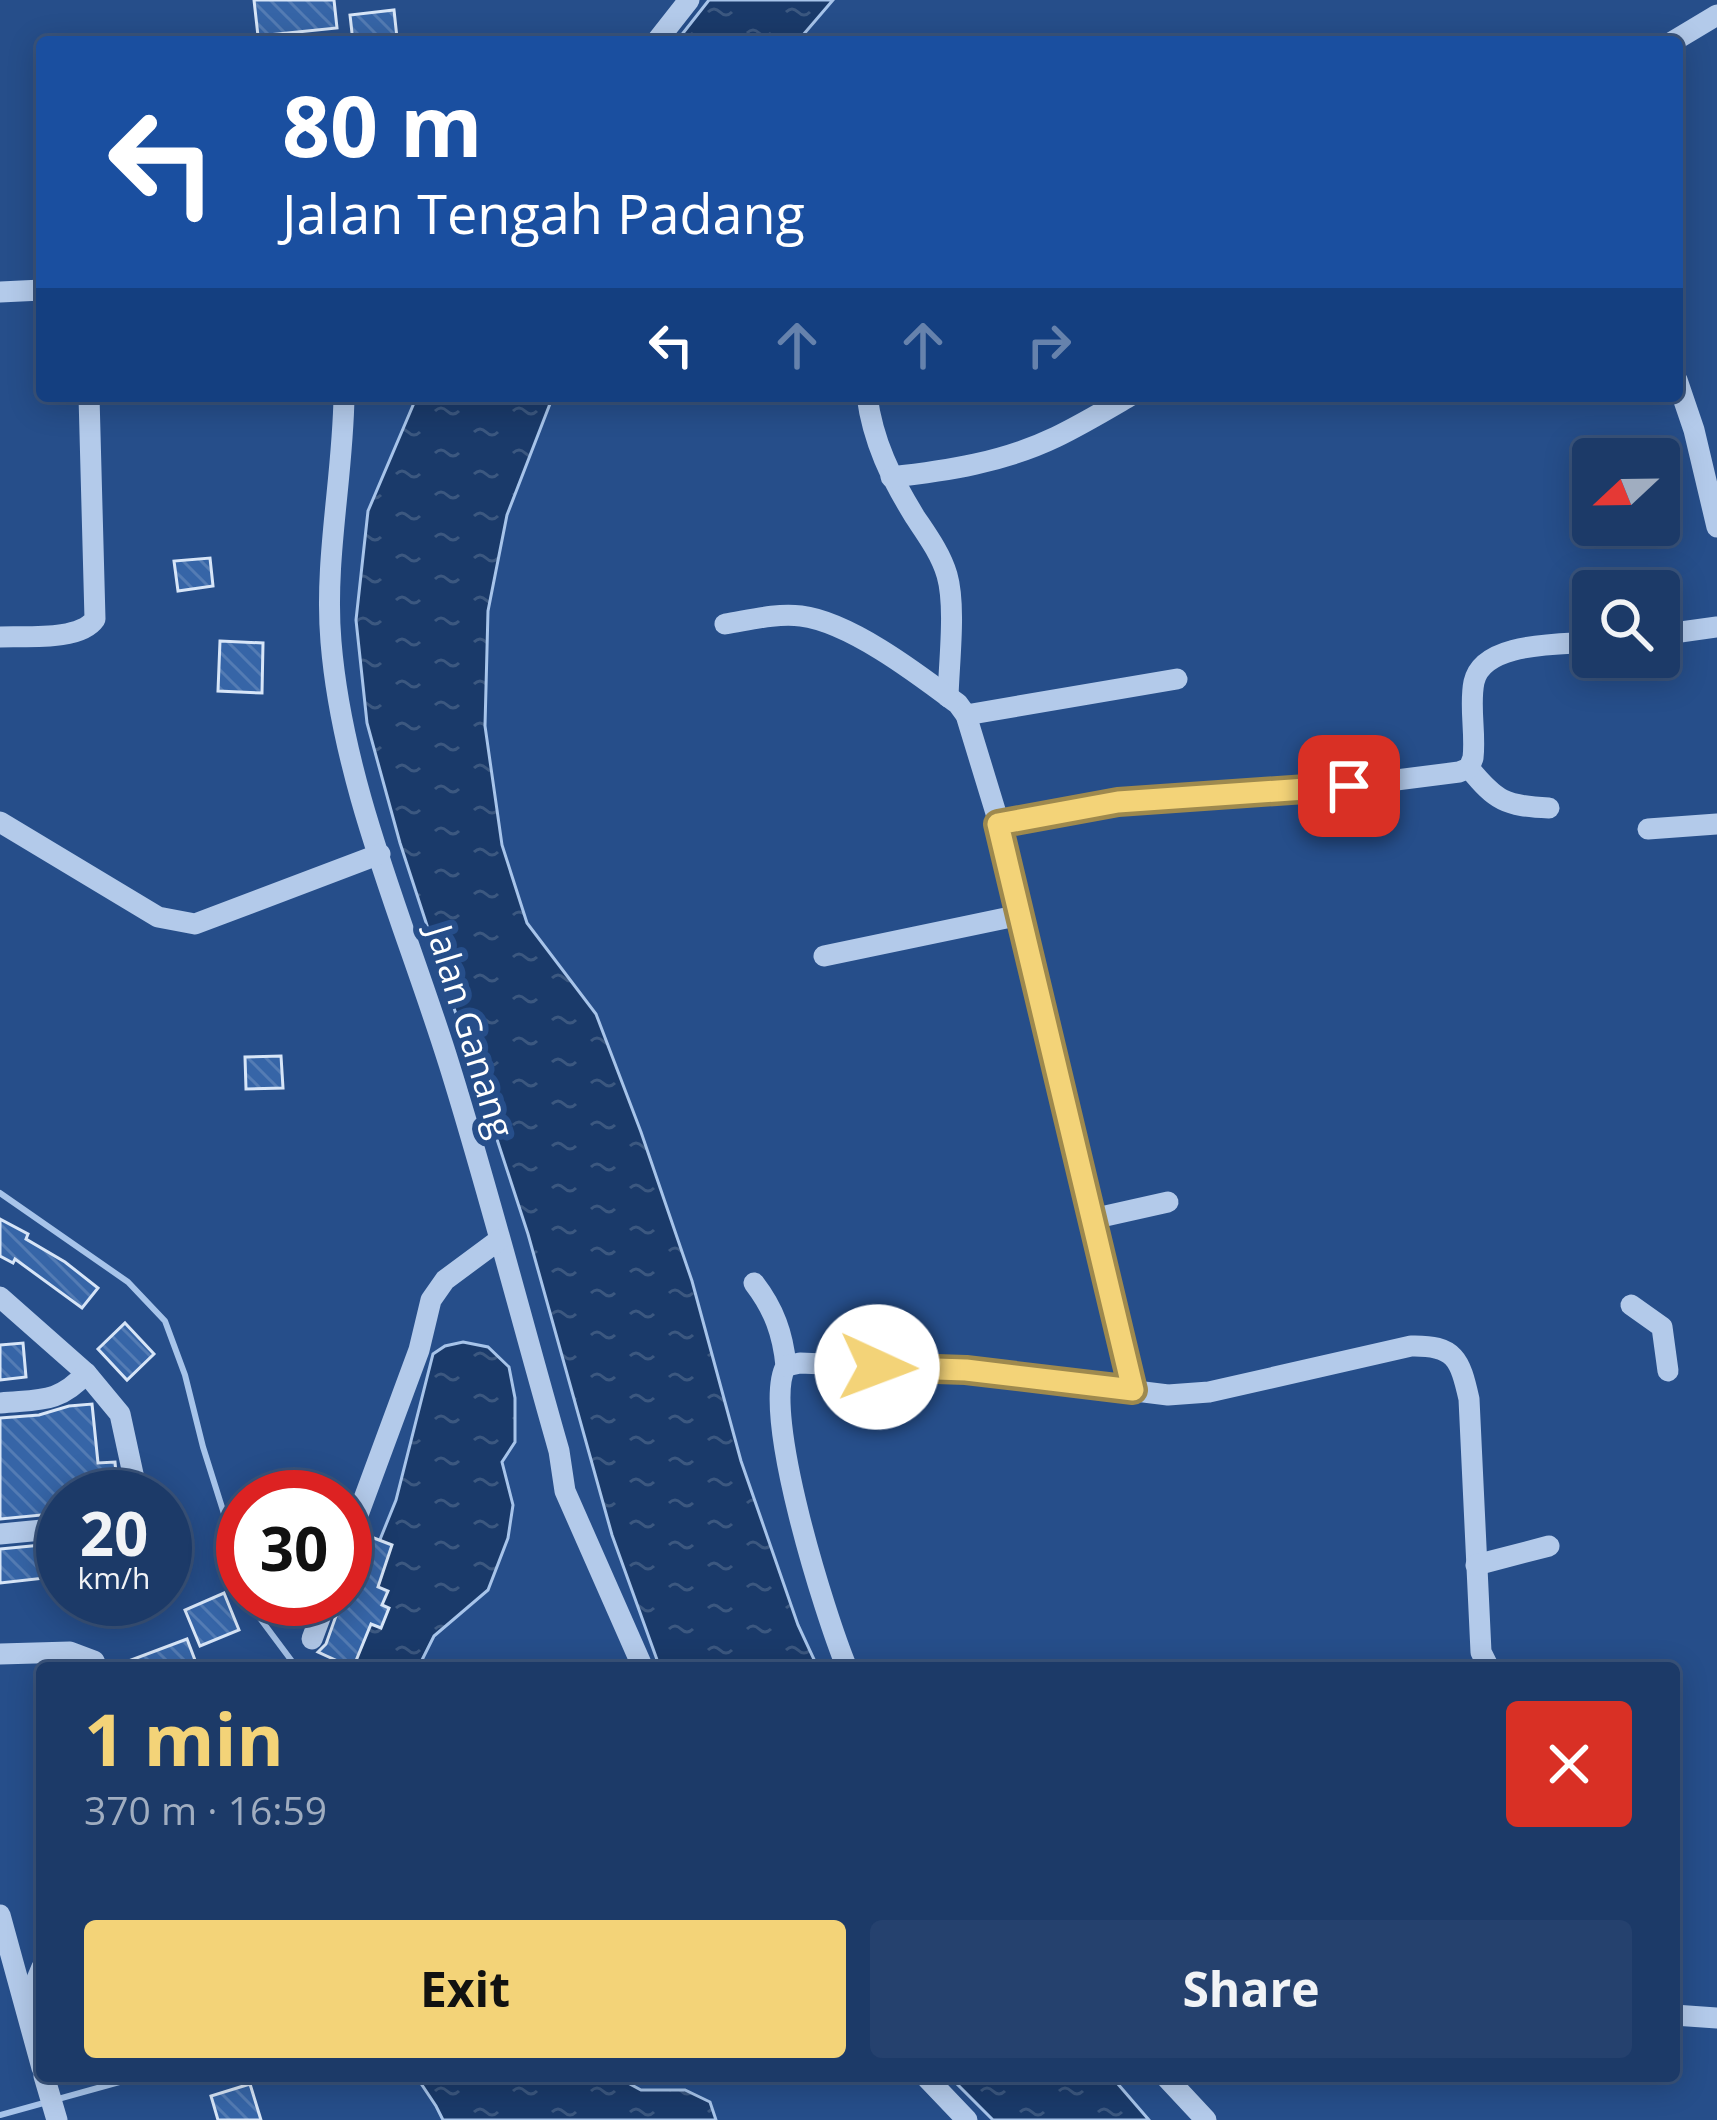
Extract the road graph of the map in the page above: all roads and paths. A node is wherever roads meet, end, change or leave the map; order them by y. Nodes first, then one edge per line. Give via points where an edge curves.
1 (689, 0) edge
2 (1717, 16) edge
3 (661, 36) edge
4 (1682, 36) edge
5 (36, 290) edge
6 (0, 292) edge
7 (1683, 390) edge
8 (89, 402) edge
9 (344, 402) edge
10 (868, 402) edge
11 (1119, 402) edge
12 (1706, 428) edge
13 (891, 477) junction
14 (1717, 527) edge
15 (725, 624) dead end
16 (1717, 627) edge
17 (1680, 632) edge
18 (0, 637) edge
19 (1572, 644) edge
20 (1177, 679) dead end
21 (948, 697) junction
22 (966, 715) junction
23 (1468, 768) junction
24 (1549, 808) dead end
25 (0, 822) edge
26 (998, 824) junction
27 (1717, 824) edge
28 (1648, 830) dead end
29 (380, 854) junction
30 (1020, 915) junction
31 (824, 956) dead end
32 (1168, 1202) dead end
33 (1092, 1219) junction
34 (499, 1240) junction
35 (754, 1283) dead end
36 (0, 1297) edge
37 (1631, 1305) dead end
38 (786, 1366) junction
39 (1668, 1371) dead end
40 (86, 1373) junction
41 (1133, 1390) junction
42 (0, 1403) edge
43 (132, 1470) edge
44 (372, 1477) edge
45 (36, 1531) edge
46 (0, 1534) edge
47 (1549, 1546) dead end
48 (1476, 1565) junction
49 (317, 1626) edge
50 (312, 1639) dead end
51 (0, 1654) edge
52 (94, 1662) edge
53 (640, 1662) edge
54 (845, 1662) edge
55 (1486, 1662) edge
56 (0, 1915) edge
57 (36, 1981) edge
58 (1680, 2015) edge
59 (28, 2016) junction
60 (1717, 2018) edge
61 (36, 2046) edge
62 (46, 2082) edge
63 (931, 2082) edge
64 (1171, 2082) edge
65 (57, 2119) edge
66 (968, 2120) edge
67 (1206, 2120) edge

1 - 3 street
2 - 4 street
5 - 6 street
7 - 12 street
8 - 18 street via 95,619 76,633
9 - 29 street, Jalan Ganang via 331,644
10 - 13 street
11 - 13 street via 1020,452
12 - 14 street
13 - 21 street via 947,576
15 - 21 street via 776,616 824,621
16 - 17 street
19 - 23 street via 1512,651 1483,664 1474,677
20 - 22 street
21 - 22 street
22 - 26 street
23 - 24 street via 1491,795
23 - 26 street via 1349,786 1118,802
25 - 29 street via 158,917 195,924
26 - 30 street
27 - 28 street
29 - 34 street, Jalan Ganang
30 - 31 street
30 - 33 street
32 - 33 street
33 - 41 street
34 - 44 street via 431,1300
34 - 53 street, Jalan Ganang via 565,1491
35 - 38 street via 777,1320
36 - 40 street
37 - 39 street via 1662,1327
38 - 41 street via 966,1370
38 - 54 street via 781,1398 794,1493
40 - 42 street via 65,1394
40 - 43 street via 120,1414
41 - 48 street via 1209,1392 1411,1346 1443,1349 1463,1371 1469,1399
45 - 46 street
47 - 48 street
48 - 55 street
49 - 50 street
51 - 52 street via 70,1652
56 - 59 street
57 - 59 street
58 - 60 street
59 - 61 street
62 - 65 street
63 - 66 street
64 - 67 street

